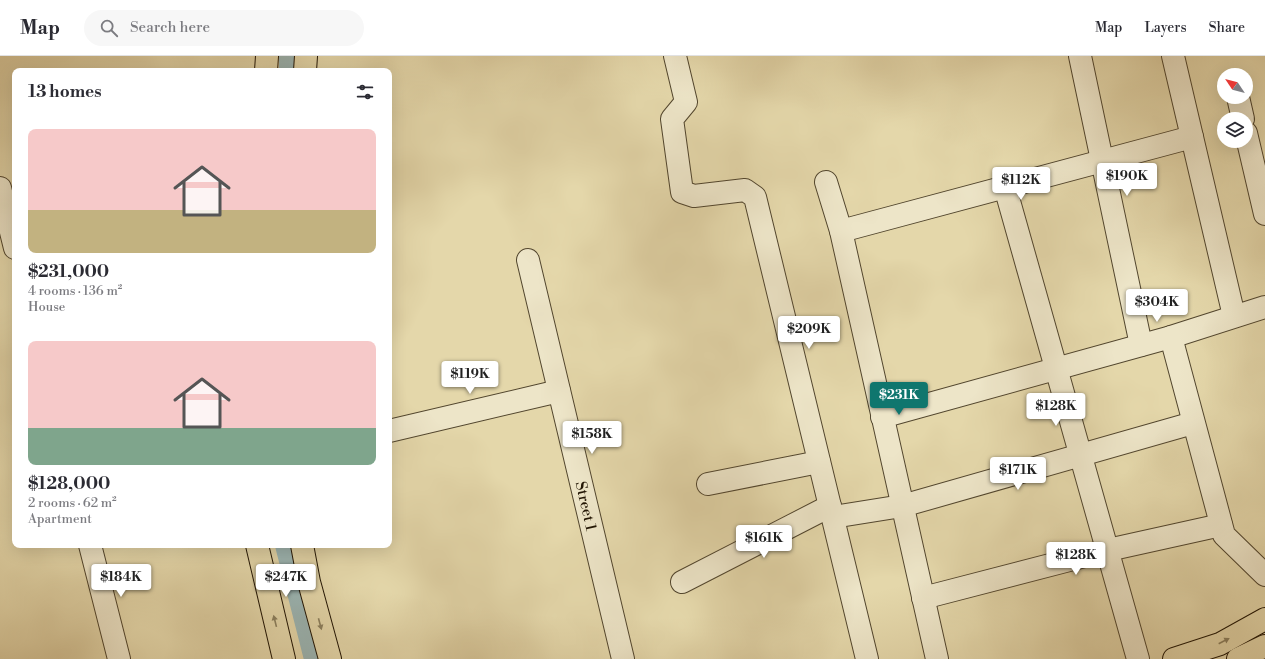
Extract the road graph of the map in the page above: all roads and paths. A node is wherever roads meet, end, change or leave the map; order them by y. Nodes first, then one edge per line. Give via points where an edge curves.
1 (267, 56) edge
2 (306, 56) edge
3 (675, 56) edge
4 (1080, 56) edge
5 (1173, 56) edge
6 (266, 68) edge
7 (305, 68) edge
8 (1192, 137) junction
9 (1250, 148) edge
10 (1102, 161) junction
11 (826, 182) dead end
12 (1005, 187) junction
13 (0, 188) edge
14 (1265, 214) edge
15 (841, 231) junction
16 (12, 236) edge
17 (528, 260) dead end
18 (1265, 307) edge
19 (1234, 316) junction
20 (1171, 337) junction
21 (1141, 345) junction
22 (1057, 369) junction
23 (559, 391) junction
24 (882, 418) junction
25 (1193, 423) junction
26 (392, 430) edge
27 (1082, 456) junction
28 (819, 462) junction
29 (708, 484) dead end
30 (902, 506) junction
31 (831, 511) junction
32 (1221, 524) junction
33 (91, 548) edge
34 (258, 548) edge
35 (303, 548) edge
36 (1108, 550) junction
37 (1265, 575) edge
38 (682, 582) dead end
39 (923, 598) junction
40 (1265, 619) edge
41 (1265, 646) edge
42 (119, 659) edge
43 (284, 659) edge
44 (330, 659) edge
45 (622, 659) edge
46 (867, 659) edge
47 (937, 659) edge
48 (1138, 659) edge
49 (1174, 659) edge
50 (1238, 659) edge

1 - 6 main road
2 - 7 main road
3 - 28 street via 686,102 672,119 682,192 694,196 745,190 755,197
4 - 10 street
5 - 8 street
8 - 10 street
8 - 19 street
9 - 14 street
10 - 12 street
10 - 21 street
11 - 15 street
12 - 15 street
12 - 22 street
13 - 16 street
15 - 24 street
17 - 23 street, Street 1
18 - 19 street
19 - 20 street
20 - 21 street
20 - 25 street
21 - 22 street
22 - 24 street
22 - 27 street
23 - 26 street
23 - 45 street, Street 1
24 - 30 street
25 - 27 street
25 - 32 street
27 - 30 street
27 - 36 street
28 - 29 street
28 - 31 street
30 - 31 street
30 - 39 street
31 - 38 street
31 - 46 street
32 - 36 street
32 - 37 street via 1224,535
33 - 42 street
43 -> 34 main road
35 -> 44 main road
36 - 39 street
36 - 48 street
39 - 47 street
49 -> 40 main road via 1220,644
41 - 50 main road

